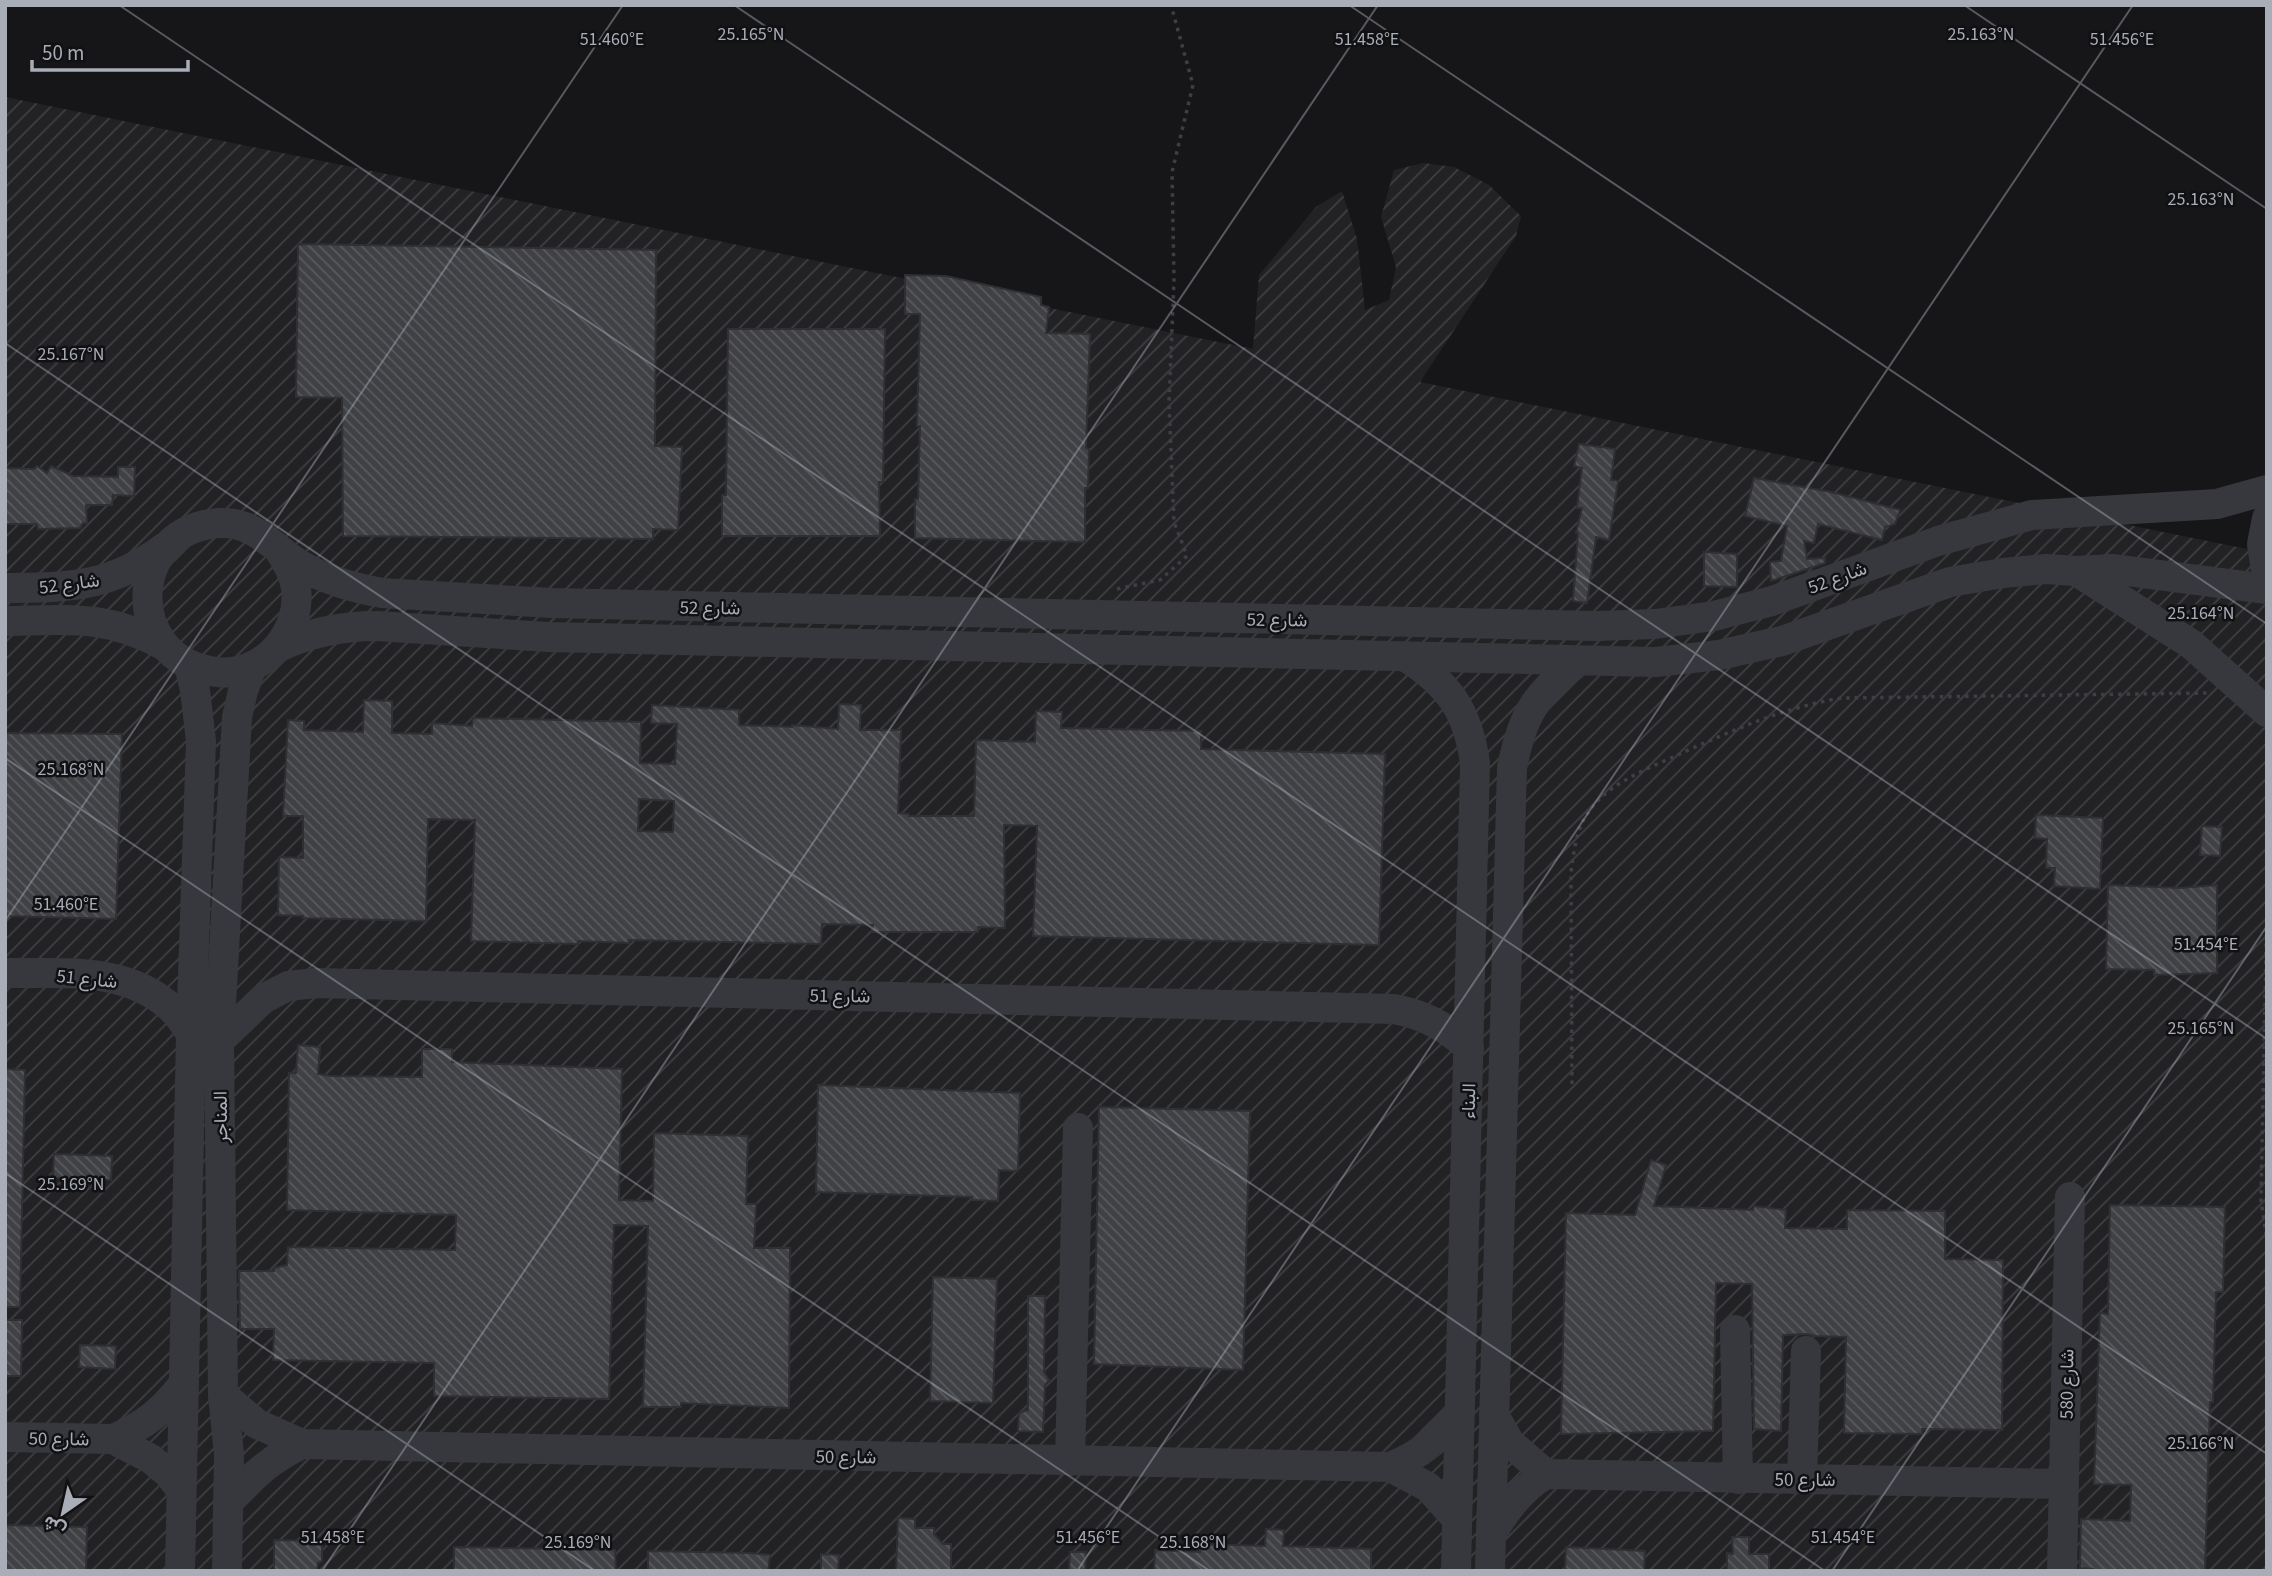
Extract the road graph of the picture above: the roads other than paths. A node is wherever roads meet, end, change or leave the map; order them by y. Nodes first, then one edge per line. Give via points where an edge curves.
1 (2267, 490) edge
2 (2267, 518) edge
3 (166, 547) junction
4 (279, 550) junction
5 (2076, 571) junction
6 (2267, 575) edge
7 (5, 588) edge
8 (2267, 589) edge
9 (5, 621) edge
10 (163, 645) junction
11 (277, 648) junction
12 (1406, 657) junction
13 (1579, 661) junction
14 (189, 665) junction
15 (252, 666) junction
16 (2267, 712) edge
17 (5, 973) edge
18 (205, 1037) junction
19 (1469, 1048) junction
20 (1078, 1128) dead end
21 (2070, 1197) dead end
22 (1735, 1330) dead end
23 (1807, 1351) dead end
24 (184, 1383) junction
25 (223, 1395) junction
26 (1460, 1411) junction
27 (1494, 1415) junction
28 (5, 1437) edge
29 (113, 1439) junction
30 (302, 1444) junction
31 (1070, 1461) junction
32 (1390, 1467) junction
33 (1546, 1474) junction
34 (1802, 1478) junction
35 (1738, 1479) junction
36 (2063, 1484) junction
37 (181, 1490) junction
38 (228, 1503) junction
39 (1457, 1519) junction
40 (1491, 1534) junction
41 (180, 1571) edge
42 (227, 1571) edge
43 (1456, 1571) edge
44 (1490, 1571) edge
45 (2062, 1571) edge

1 - 4 street, شارع 52 via 2217,504 2032,515 1938,541 1772,601 1656,624 552,603 354,588 302,566
2 - 6 street via 2262,544
3 - 4 street via 182,533 223,523 264,535
3 - 7 street, شارع 52 via 143,563 91,584
3 - 10 street via 147,585 152,627
4 - 11 street via 296,589 289,630
5 - 8 street, شارع 52 via 2112,569
5 - 13 street, شارع 52 via 2035,570 1950,582 1782,641 1719,655 1656,662
5 - 16 street via 2191,644
9 - 10 street, شارع 52 via 113,624
10 - 14 street
11 - 12 street, شارع 52 via 325,629 377,625 548,637
11 - 15 street
12 - 13 street, شارع 52
12 - 19 street, البناء via 1448,690 1462,712 1474,750
13 - 27 street, البناء via 1553,680 1532,706 1518,736 1512,768
14 - 15 street via 220,673
14 - 18 street, المناجر via 201,741
15 - 18 street, المناجر via 237,717
17 - 18 street, شارع 51 via 118,978 147,990
18 - 19 street, شارع 51 via 288,986 316,983 1394,1009 1435,1022
18 - 24 street, المناجر
18 - 25 street, المناجر
19 - 26 street, البناء
20 - 31 street
21 - 36 street, شارع 580
22 - 35 street
23 - 34 street
24 - 29 street, شارع 50 via 153,1418
24 - 37 street, المناجر
25 - 30 street, شارع 50 via 257,1424
25 - 38 street, المناجر
26 - 32 street, شارع 50 via 1430,1446
26 - 39 street, البناء
27 - 33 street via 1510,1443
27 - 40 street, البناء
28 - 29 street, شارع 50
29 - 37 street, شارع 50 via 152,1459
30 - 31 street, شارع 50
30 - 38 street, شارع 50 via 267,1463
31 - 32 street, شارع 50
32 - 39 street, شارع 50 via 1428,1488
33 - 35 street, شارع 50
33 - 40 street via 1515,1500
34 - 35 street, شارع 50
34 - 36 street, شارع 50
36 - 45 street, شارع 580
37 - 41 street, المناجر
38 - 42 street, المناجر
39 - 43 street, البناء
40 - 44 street, البناء

